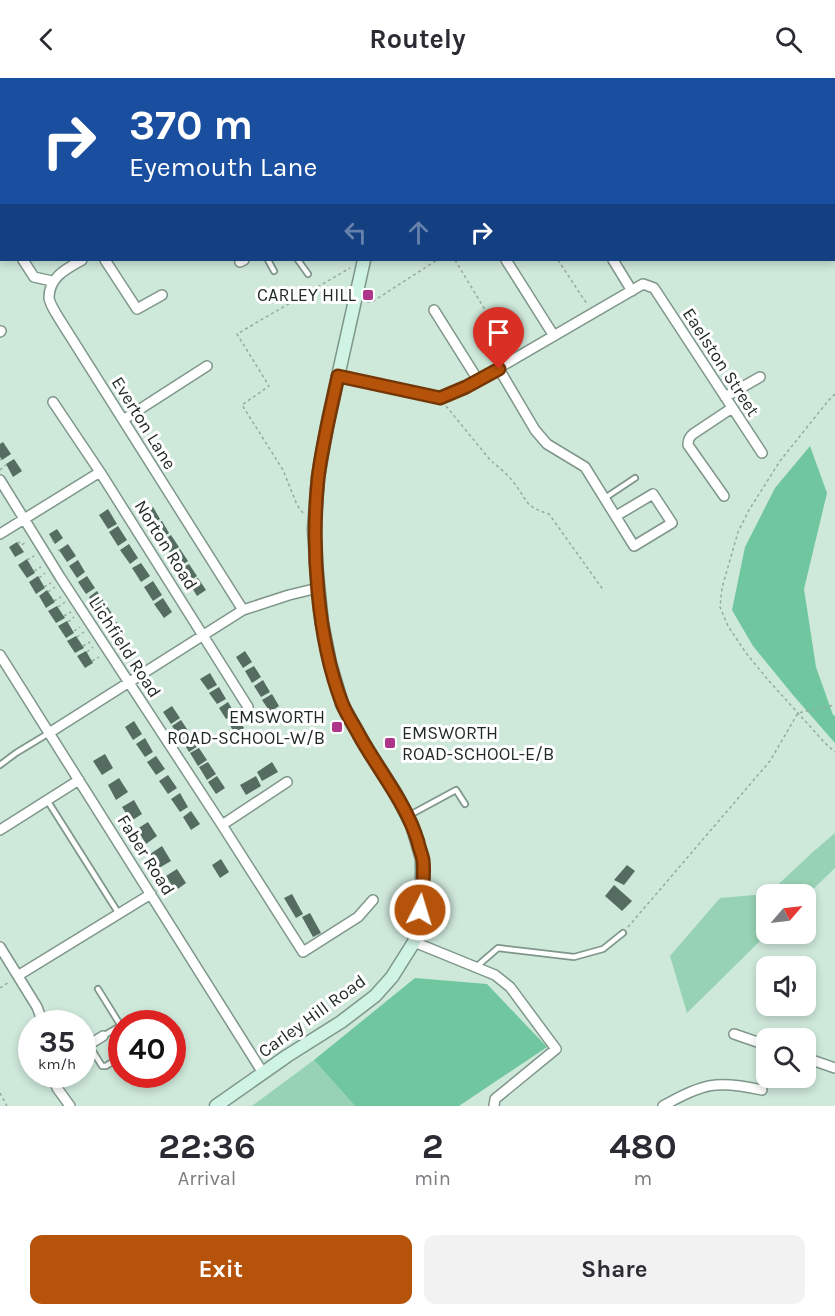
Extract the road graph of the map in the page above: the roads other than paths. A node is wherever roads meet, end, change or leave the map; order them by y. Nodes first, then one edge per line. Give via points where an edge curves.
1 (23, 261) edge
2 (80, 261) edge
3 (106, 261) edge
4 (269, 261) edge
5 (299, 261) edge
6 (507, 261) edge
7 (614, 261) edge
8 (359, 262) edge
9 (274, 271) dead end
10 (308, 274) dead end
11 (52, 282) junction
12 (632, 291) junction
13 (162, 296) dead end
14 (434, 310) dead end
15 (554, 336) junction
16 (207, 366) dead end
17 (499, 369) junction
18 (338, 376) junction
19 (760, 377) dead end
20 (478, 380) junction
21 (725, 397) junction
22 (54, 402) dead end
23 (732, 408) junction
24 (123, 420) junction
25 (762, 453) dead end
26 (100, 472) junction
27 (635, 478) dead end
28 (0, 480) edge
29 (724, 496) dead end
30 (605, 498) junction
31 (616, 516) junction
32 (23, 519) junction
33 (0, 534) edge
34 (318, 588) junction
35 (243, 610) junction
36 (203, 635) junction
37 (1, 659) edge
38 (128, 682) junction
39 (248, 707) dead end
40 (49, 733) junction
41 (0, 765) edge
42 (79, 780) junction
43 (287, 782) dead end
44 (47, 800) junction
45 (465, 804) dead end
46 (408, 816) junction
47 (222, 825) junction
48 (0, 830) edge
49 (151, 894) junction
50 (373, 900) dead end
51 (119, 915) junction
52 (623, 933) road end
53 (414, 942) junction
54 (0, 947) edge
55 (476, 967) junction
56 (19, 975) junction
57 (98, 989) dead end
58 (38, 1010) edge
59 (112, 1010) edge
60 (108, 1033) edge
61 (734, 1034) dead end
62 (103, 1036) joint
63 (96, 1041) edge
64 (756, 1042) edge
65 (96, 1059) edge
66 (816, 1061) edge
67 (108, 1065) edge
68 (835, 1068) edge
69 (263, 1073) junction
70 (57, 1088) edge
71 (762, 1090) dead end
72 (70, 1106) edge
73 (216, 1106) edge
74 (494, 1106) edge
75 (663, 1106) edge

1 - 11 street via 34,276
2 - 11 street
3 - 13 street via 137,309
4 - 9 lane
5 - 10 lane
6 - 15 street
7 - 12 street
8 - 18 street via 355,301
11 - 24 street, Everton Lane via 49,300
12 - 15 street
12 - 21 street, Eaelston Street via 643,284 654,288
14 - 20 street
15 - 17 street
16 - 24 street
17 - 20 street
17 - 30 street via 535,430 547,444 585,466
18 - 20 street via 440,398
18 - 34 street via 318,477 314,529
19 - 21 street
21 - 23 street, Eaelston Street
22 - 26 street, Norton Road
23 - 25 street, Eaelston Street
23 - 29 street via 693,434 688,442
24 - 35 street, Everton Lane
26 - 32 street
26 - 36 street, Norton Road
27 - 30 lane
28 - 32 street, Lichfield Road
30 - 31 street
31 - 31 street via 634,546 672,524 653,494
32 - 33 street
32 - 38 street, Lichfield Road
34 - 35 street
34 - 46 street via 330,663 342,704
35 - 36 street
36 - 38 street
36 - 39 street, Norton Road
37 - 40 street, Faber Road
38 - 40 street
38 - 47 street, Lichfield Road
40 - 41 lane
40 - 42 street, Faber Road
42 - 44 street
42 - 49 street, Faber Road
43 - 47 street
44 - 48 street
44 - 51 lane
45 - 46 lane via 456,790
46 - 53 street via 423,859
47 - 50 street, Lichfield Road via 303,952 358,917
49 - 51 street
49 - 69 street, Faber Road
51 - 56 street
52 - 55 lane via 603,949 574,957 498,948
53 - 55 street
53 - 69 street, Carley Hill Road via 375,996
54 - 56 street
55 - 74 street via 510,987 556,1049 495,1099
56 - 58 street
57 - 59 lane
60 - 62 lane
61 - 64 street
62 - 63 street
65 - 67 lane via 102,1066
66 - 68 street
69 - 73 street, Carley Hill Road
70 - 72 street
71 - 75 street via 715,1084 699,1087

